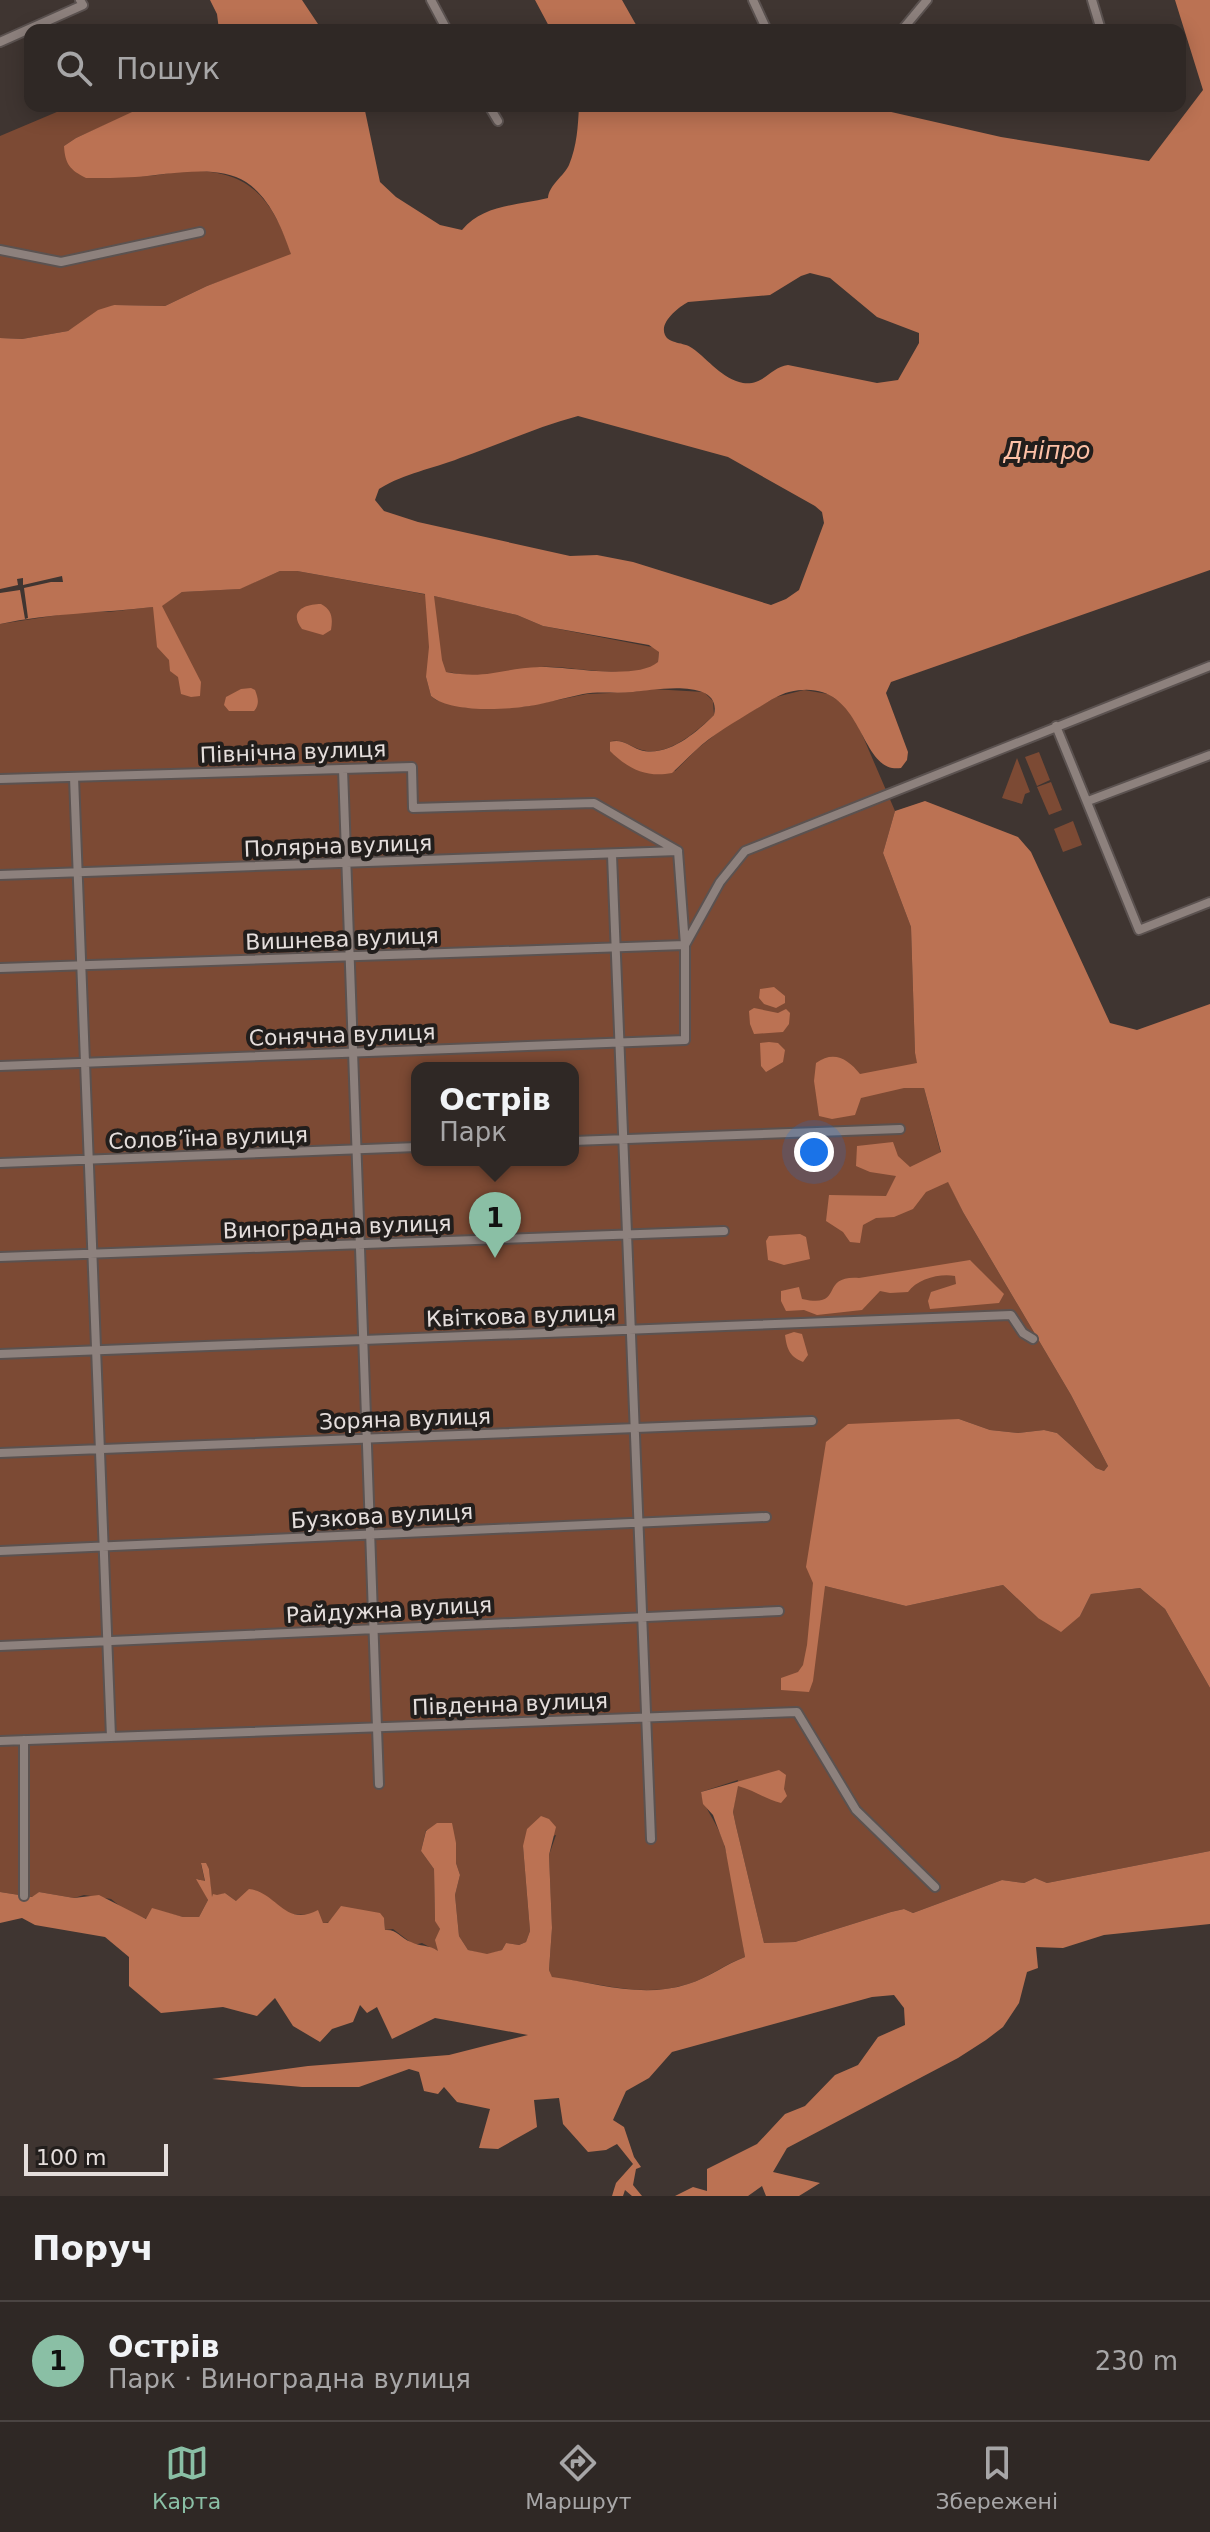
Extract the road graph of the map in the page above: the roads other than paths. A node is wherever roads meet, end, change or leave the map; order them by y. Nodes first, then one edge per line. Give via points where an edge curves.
1 (80, 0) edge
2 (431, 0) edge
3 (753, 0) edge
4 (927, 0) edge
5 (1092, 0) edge
6 (40, 24) edge
7 (444, 24) edge
8 (764, 24) edge
9 (910, 24) edge
10 (1099, 24) edge
11 (24, 31) edge
12 (0, 42) edge
13 (493, 112) edge
14 (498, 121) dead end
15 (200, 232) dead end
16 (0, 250) edge
17 (1210, 666) edge
18 (1056, 726) junction
19 (1210, 755) edge
20 (343, 769) junction
21 (74, 777) junction
22 (0, 779) edge
23 (1088, 801) junction
24 (678, 851) junction
25 (612, 855) junction
26 (346, 864) junction
27 (78, 872) junction
28 (0, 875) edge
29 (1210, 902) edge
30 (685, 945) junction
31 (616, 949) junction
32 (350, 957) junction
33 (81, 965) junction
34 (0, 968) edge
35 (620, 1044) junction
36 (353, 1053) junction
37 (85, 1062) junction
38 (0, 1066) edge
39 (900, 1129) dead end
40 (623, 1140) junction
41 (579, 1141) edge
42 (411, 1147) edge
43 (356, 1150) junction
44 (89, 1160) junction
45 (0, 1163) edge
46 (724, 1231) dead end
47 (629, 1234) junction
48 (360, 1244) junction
49 (92, 1253) junction
50 (0, 1257) edge
51 (632, 1330) junction
52 (1033, 1339) dead end
53 (363, 1340) junction
54 (96, 1350) junction
55 (0, 1354) edge
56 (812, 1421) dead end
57 (636, 1428) junction
58 (366, 1439) junction
59 (100, 1449) junction
60 (0, 1453) edge
61 (766, 1517) dead end
62 (639, 1522) junction
63 (370, 1534) junction
64 (104, 1546) junction
65 (0, 1551) edge
66 (779, 1611) dead end
67 (643, 1617) junction
68 (373, 1629) junction
69 (107, 1641) junction
70 (0, 1646) edge
71 (647, 1717) junction
72 (377, 1727) junction
73 (111, 1737) junction
74 (24, 1740) junction
75 (0, 1741) edge
76 (379, 1784) dead end
77 (651, 1839) dead end
78 (935, 1887) dead end
79 (24, 1896) dead end

1 - 6 street via 83,5
2 - 7 street
3 - 8 street
4 - 9 street
5 - 10 street
11 - 12 street
13 - 14 street
15 - 16 street via 61,262
17 - 18 street
18 - 23 street
18 - 30 street via 745,851 720,882
19 - 23 street
20 - 21 street, Північна вулиця
20 - 24 street, Північна вулиця via 412,767 413,808 594,803
20 - 26 street
21 - 22 street, Північна вулиця
21 - 27 street
23 - 29 street via 1139,930
24 - 25 street, Полярна вулиця
24 - 30 street
25 - 26 street, Полярна вулиця
25 - 31 street
26 - 27 street, Полярна вулиця
26 - 32 street
27 - 28 street, Полярна вулиця
27 - 33 street
30 - 31 street, Вишнева вулиця
30 - 35 street, Сонячна вулиця via 685,1040
31 - 32 street, Вишнева вулиця
31 - 35 street
32 - 33 street, Вишнева вулиця
32 - 36 street
33 - 34 street, Вишнева вулиця
33 - 37 street
35 - 36 street, Сонячна вулиця
35 - 40 street
36 - 37 street, Сонячна вулиця
36 - 43 street
37 - 38 street, Сонячна вулиця
37 - 44 street
39 - 40 street
40 - 41 street
40 - 47 street
42 - 43 street, Соловʼїна вулиця
43 - 44 street, Соловʼїна вулиця
43 - 48 street
44 - 45 street, Соловʼїна вулиця
44 - 49 street
46 - 47 street, Виноградна вулиця
47 - 48 street, Виноградна вулиця
47 - 51 street
48 - 49 street, Виноградна вулиця
48 - 53 street
49 - 50 street, Виноградна вулиця
49 - 54 street
51 - 52 street, Квіткова вулиця via 1011,1315
51 - 53 street, Квіткова вулиця
51 - 57 street
53 - 54 street, Квіткова вулиця
53 - 58 street
54 - 55 street, Квіткова вулиця
54 - 59 street
56 - 57 street, Зоряна вулиця
57 - 58 street, Зоряна вулиця
57 - 62 street
58 - 59 street, Зоряна вулиця
58 - 63 street
59 - 60 street, Зоряна вулиця
59 - 64 street
61 - 62 street, Бузкова вулиця
62 - 63 street, Бузкова вулиця
62 - 67 street
63 - 64 street, Бузкова вулиця
63 - 68 street
64 - 65 street, Бузкова вулиця
64 - 69 street
66 - 67 street, Райдужна вулиця
67 - 68 street, Райдужна вулиця
67 - 71 street
68 - 69 street, Райдужна вулиця
68 - 72 street
69 - 70 street, Райдужна вулиця
69 - 73 street
71 - 72 street, Південна вулиця
71 - 77 street
71 - 78 street, Південна вулиця via 797,1712 856,1810
72 - 73 street, Південна вулиця
72 - 76 street
73 - 74 street, Південна вулиця
74 - 75 street, Південна вулиця
74 - 79 street

